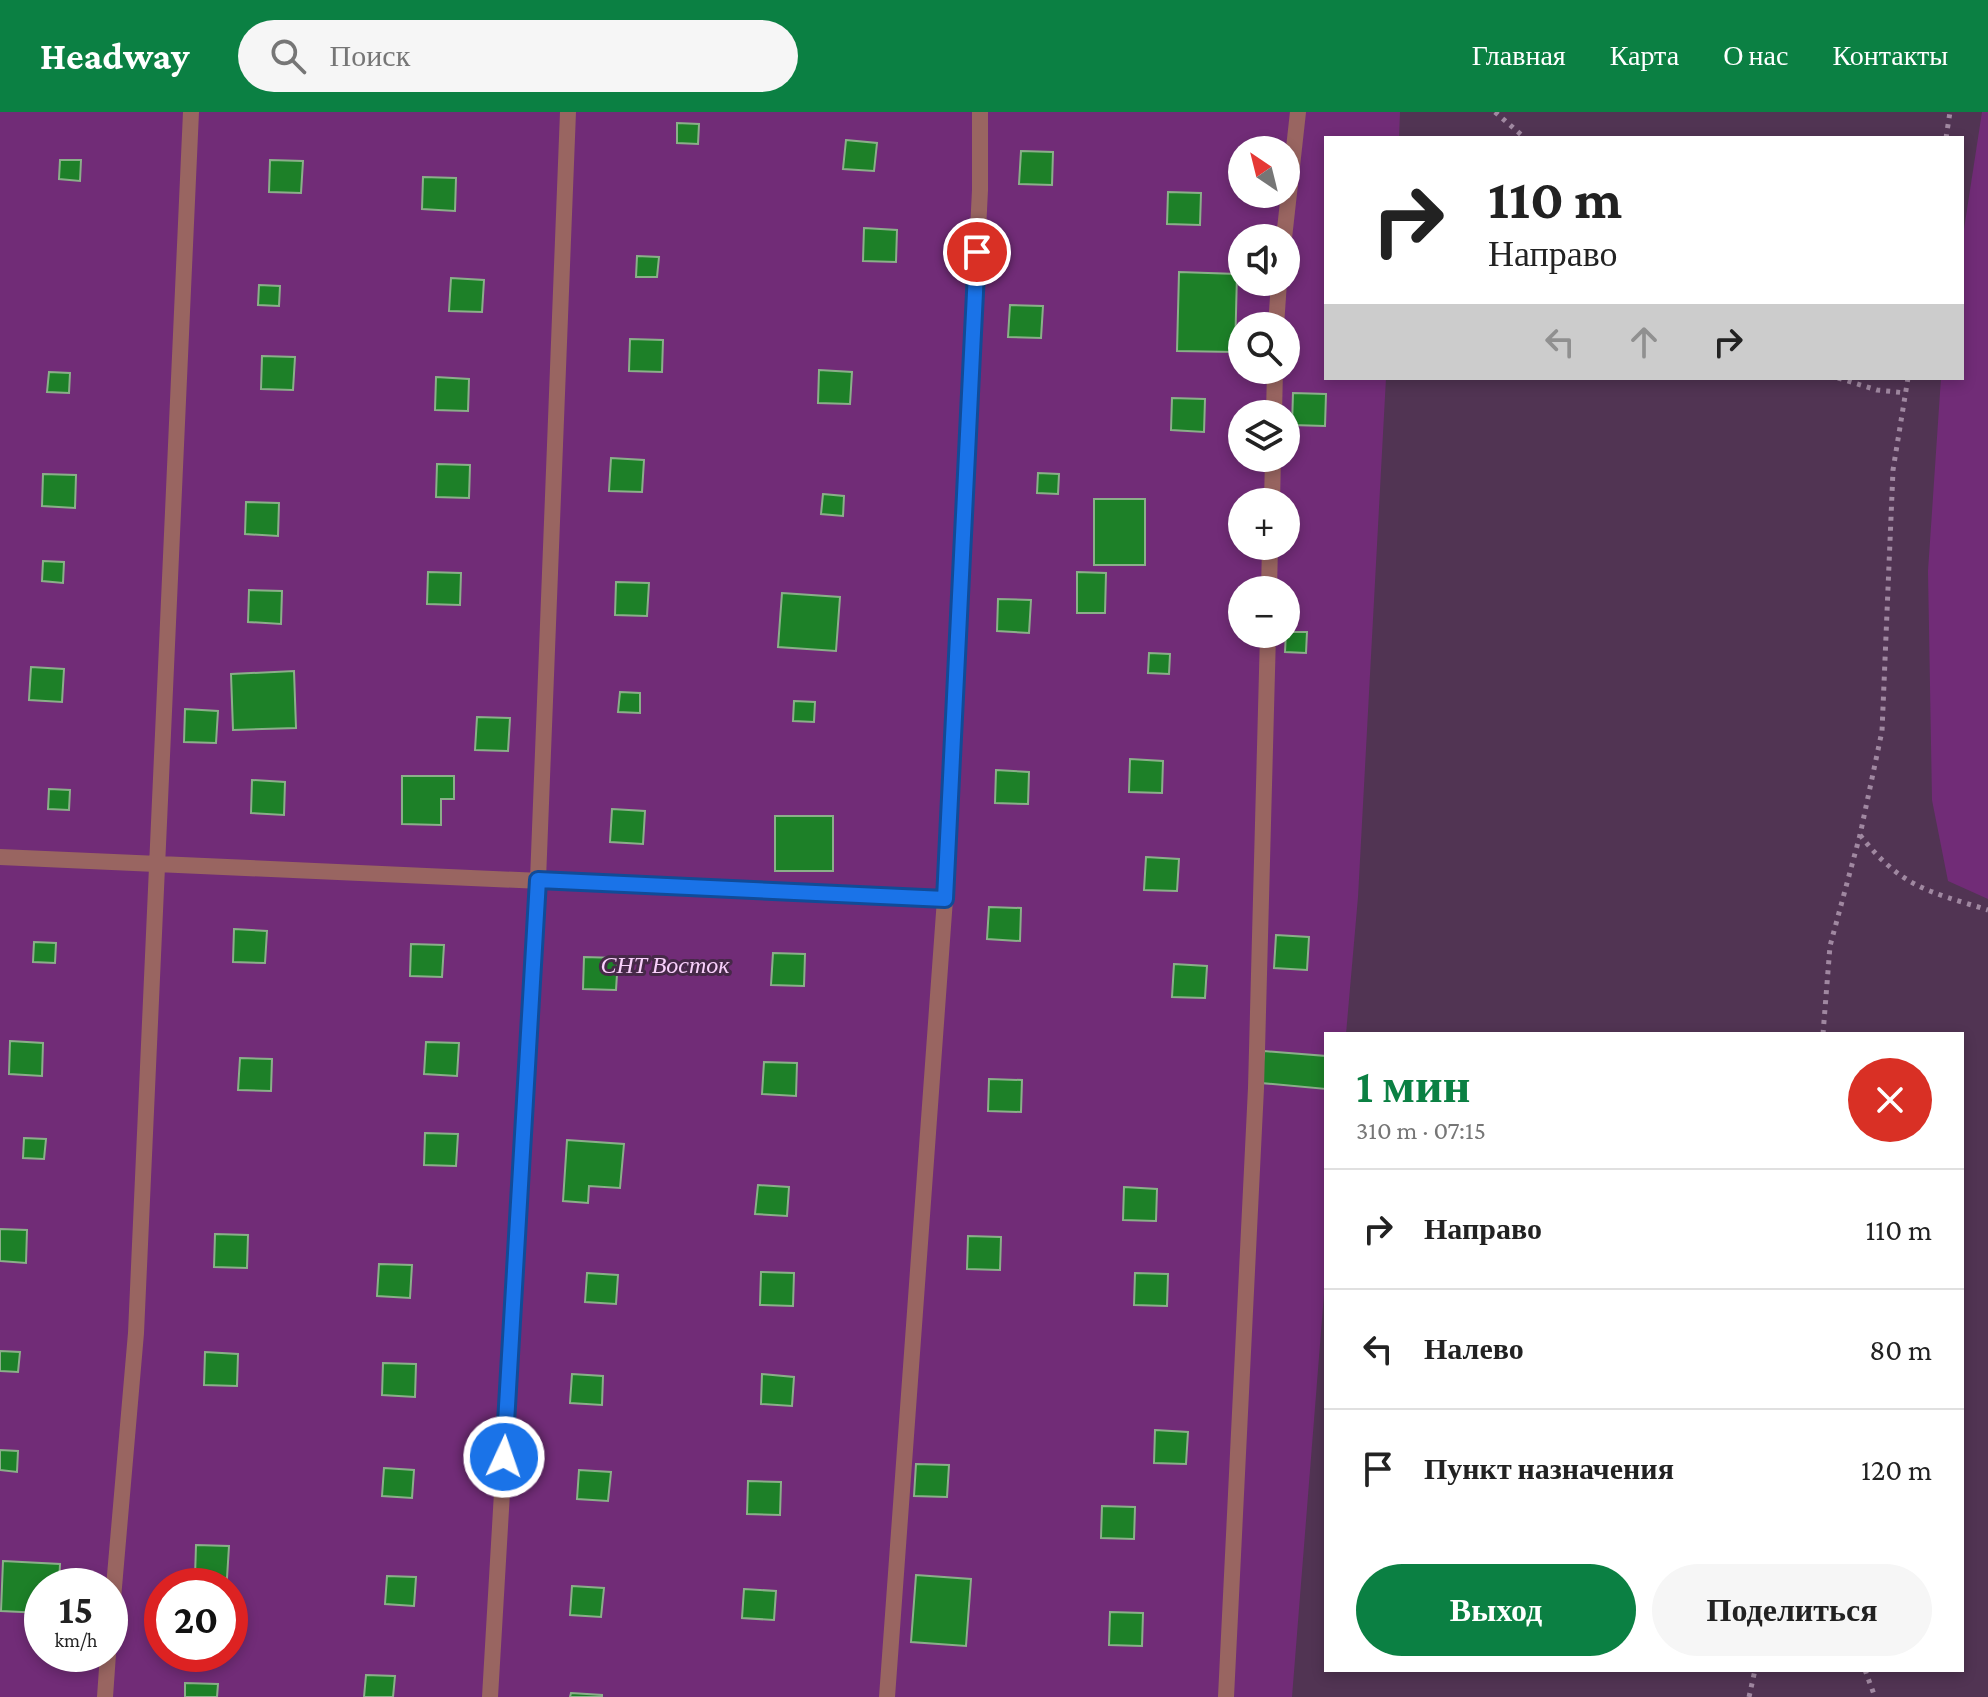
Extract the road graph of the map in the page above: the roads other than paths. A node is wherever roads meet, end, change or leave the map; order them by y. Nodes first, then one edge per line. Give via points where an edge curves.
1 (191, 112) edge
2 (568, 112) edge
3 (980, 112) edge
4 (1298, 112) edge
5 (1286, 224) edge
6 (1268, 648) edge
7 (0, 857) edge
8 (156, 866) junction
9 (538, 880) junction
10 (945, 899) junction
11 (116, 1568) edge
12 (107, 1672) edge
13 (105, 1697) edge
14 (490, 1697) edge
15 (887, 1697) edge
16 (1226, 1697) edge

1 - 8 lane
2 - 9 lane
3 - 10 lane
4 - 5 lane
6 - 16 lane via 1255,1104
7 - 8 lane
8 - 9 lane
8 - 11 lane via 136,1333
9 - 10 lane
9 - 14 lane
10 - 15 lane
12 - 13 lane

